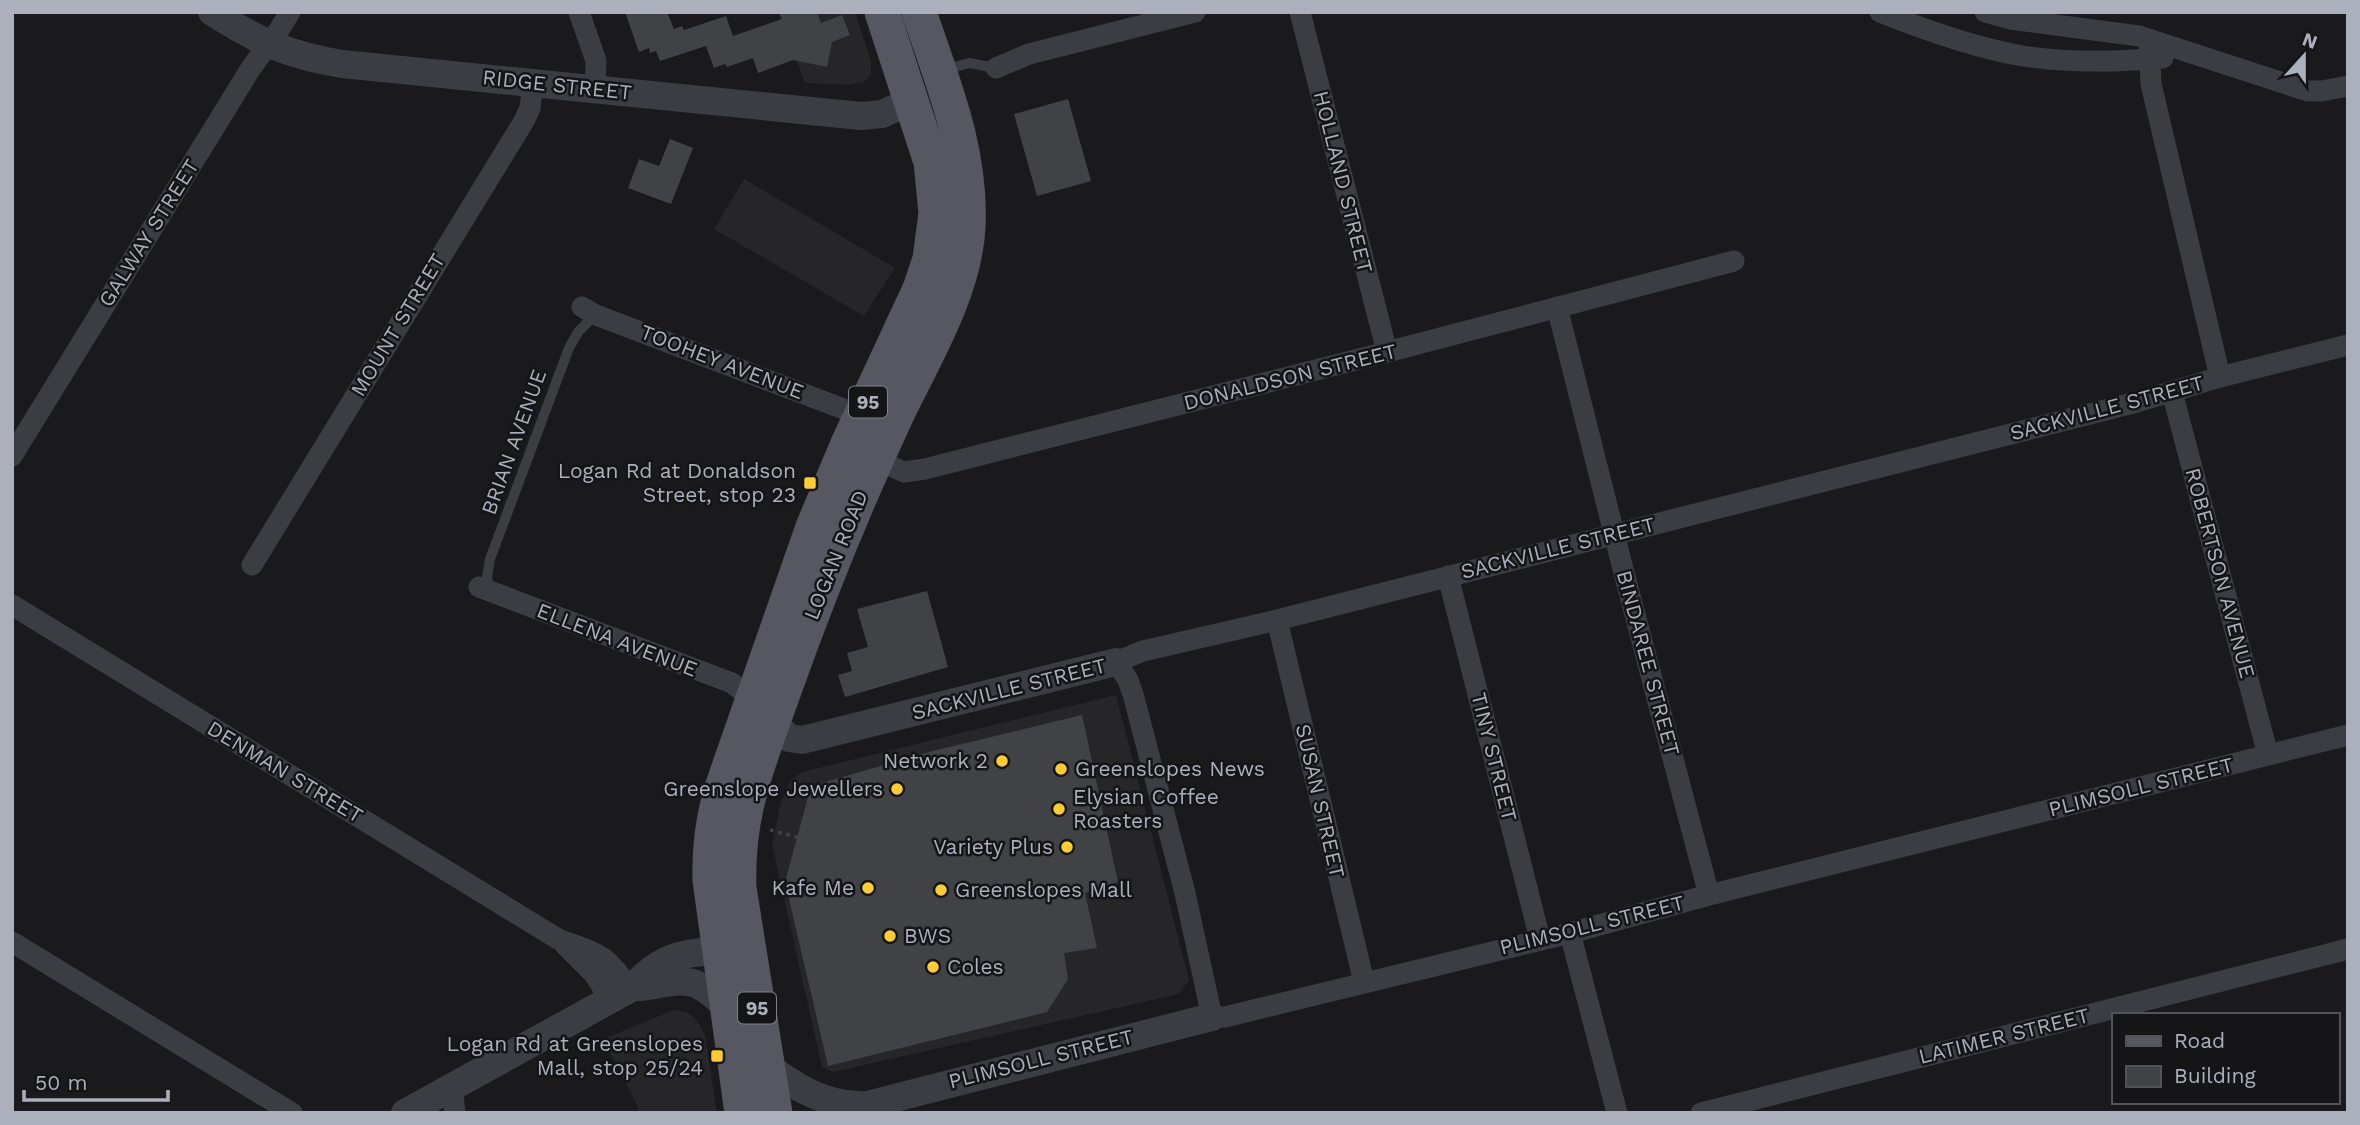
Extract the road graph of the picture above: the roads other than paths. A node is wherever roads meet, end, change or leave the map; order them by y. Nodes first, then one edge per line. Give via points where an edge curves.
1 (212, 12) edge
2 (290, 12) edge
3 (579, 12) edge
4 (882, 12) edge
5 (919, 12) edge
6 (1195, 12) edge
7 (1300, 12) edge
8 (1880, 12) edge
9 (1984, 12) edge
10 (268, 45) junction
11 (2149, 49) junction
12 (996, 68) joint
13 (939, 72) junction
14 (533, 82) junction
15 (2348, 86) edge
16 (595, 88) junction
17 (911, 101) junction
18 (1734, 261) dead end
19 (1557, 307) junction
20 (589, 311) joint
21 (2348, 345) edge
22 (1387, 352) junction
23 (2220, 377) junction
24 (2172, 392) junction
25 (869, 437) junction
26 (12, 456) edge
27 (1614, 533) junction
28 (252, 565) dead end
29 (1448, 576) junction
30 (484, 589) joint
31 (12, 605) edge
32 (1277, 620) junction
33 (1116, 662) junction
34 (762, 711) junction
35 (2348, 735) edge
36 (2268, 755) junction
37 (1709, 895) junction
38 (1570, 933) junction
39 (1540, 939) junction
40 (12, 942) edge
41 (2348, 949) edge
42 (734, 951) junction
43 (1364, 982) junction
44 (624, 991) junction
45 (727, 1007) junction
46 (1212, 1017) junction
47 (766, 1065) junction
48 (453, 1100) edge
49 (863, 1105) junction
50 (292, 1113) edge
51 (405, 1113) edge
52 (742, 1113) edge
53 (775, 1113) edge
54 (836, 1113) edge
55 (1617, 1113) edge
56 (1701, 1113) edge

1 - 10 street, RIDGE STREET
2 - 10 street, GALWAY STREET
3 - 16 street via 596,61
4 - 17 main road, LOGAN ROAD / 95
5 - 13 main road, LOGAN ROAD / 95
6 - 12 street via 1029,54
7 - 22 street, HOLLAND STREET
8 - 11 street via 2024,56 2119,61
9 - 11 street
10 - 14 street, RIDGE STREET via 342,64
10 - 26 street, GALWAY STREET
11 - 15 street via 2192,55 2308,92
11 - 23 street via 2151,84
12 - 13 lane via 970,63
13 - 17 main road
13 - 25 main road, LOGAN ROAD / 95 via 963,147 968,231 956,287
14 - 16 street, RIDGE STREET
14 - 28 street, MOUNT STREET via 524,121
16 - 17 street, RIDGE STREET via 861,116 882,114
17 - 25 main road, LOGAN ROAD / 95 via 933,177 933,243
18 - 19 street, DONALDSON STREET
19 - 22 street, DONALDSON STREET
19 - 27 street, BINDAREE STREET
20 - 25 street, TOOHEY AVENUE
20 - 30 lane, BRIAN AVENUE via 569,348
21 - 23 street, SACKVILLE STREET
22 - 25 street, DONALDSON STREET via 925,469 904,472
23 - 24 street, SACKVILLE STREET
24 - 27 street, SACKVILLE STREET
24 - 36 street, ROBERTSON AVENUE
25 - 34 main road, LOGAN ROAD / 95 via 834,554
27 - 29 street, SACKVILLE STREET
27 - 37 street, BINDAREE STREET
29 - 32 street, SACKVILLE STREET
29 - 39 street, TINY STREET
30 - 34 street, ELLENA AVENUE via 732,683
31 - 44 street, DENMAN STREET via 558,939 603,957 616,968
32 - 33 street, SACKVILLE STREET via 1143,651
32 - 43 street, SUSAN STREET
33 - 34 street, SACKVILLE STREET via 802,740 789,738
33 - 46 street via 1133,694
34 - 42 main road, LOGAN ROAD / 95 via 741,831
35 - 36 street, PLIMSOLL STREET
36 - 37 street, PLIMSOLL STREET
37 - 38 street, PLIMSOLL STREET
38 - 39 street, PLIMSOLL STREET
38 - 55 street
39 - 43 street, PLIMSOLL STREET
40 - 50 street
41 - 56 street, LATIMER STREET
42 - 44 street via 690,953 659,963
42 - 45 main road, LOGAN ROAD / 95
42 - 47 main road, LOGAN ROAD / 95
43 - 46 street, PLIMSOLL STREET via 1236,1016
44 - 45 street via 692,983
44 - 48 street
45 - 52 main road, LOGAN ROAD / 95
46 - 49 street, PLIMSOLL STREET
47 - 49 street via 814,1096
47 - 53 main road, LOGAN ROAD / 95
48 - 51 street
49 - 54 street, PLIMSOLL STREET

